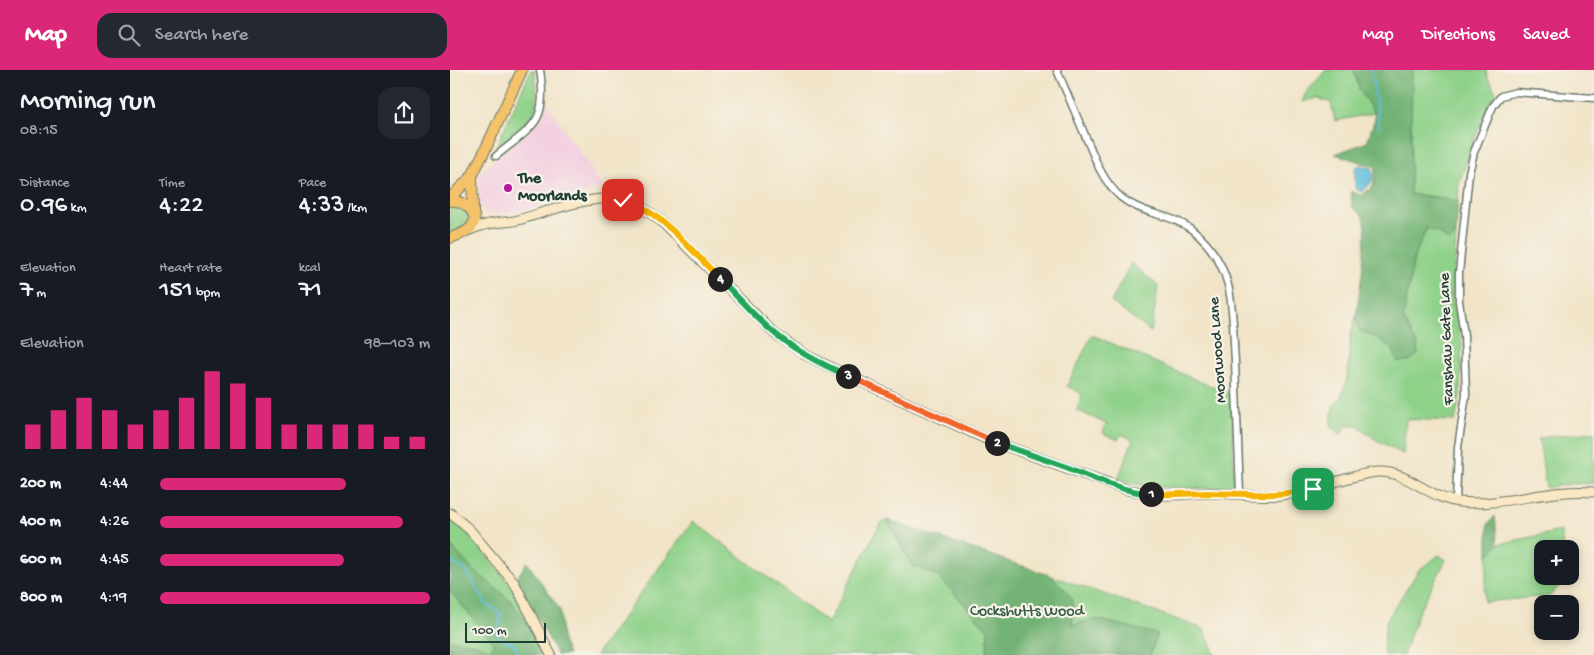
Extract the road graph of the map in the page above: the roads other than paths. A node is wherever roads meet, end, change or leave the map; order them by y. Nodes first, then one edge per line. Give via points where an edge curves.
1 (522, 70) edge
2 (540, 70) edge
3 (1057, 70) edge
4 (1594, 98) edge
5 (496, 156) dead end
6 (472, 176) junction
7 (450, 200) edge
8 (473, 213) junction
9 (495, 223) junction
10 (469, 230) junction
11 (450, 238) edge
12 (1594, 492) edge
13 (1240, 494) junction
14 (1456, 502) junction
15 (450, 513) edge
16 (551, 655) edge

1 - 6 main road
2 - 5 street via 543,100 538,119
3 - 13 street, Moorwood Lane via 1106,183 1136,208 1184,224 1197,233 1217,256 1228,285 1233,320
4 - 14 street, Fanshaw Gate Lane via 1508,93 1493,106 1476,145 1469,174 1459,273 1466,395 1458,447
6 - 7 main road
6 - 8 main road
7 - 8 main road via 459,201
8 - 9 main road
8 - 10 main road via 474,222
9 - 10 main road
9 - 13 main road via 599,200 632,202 663,223 775,334 838,371 986,438 1109,484 1165,495
10 - 11 main road
12 - 14 main road via 1556,493 1487,504
13 - 14 main road via 1292,494 1380,472 1398,476
15 - 16 main road via 470,530 515,584

